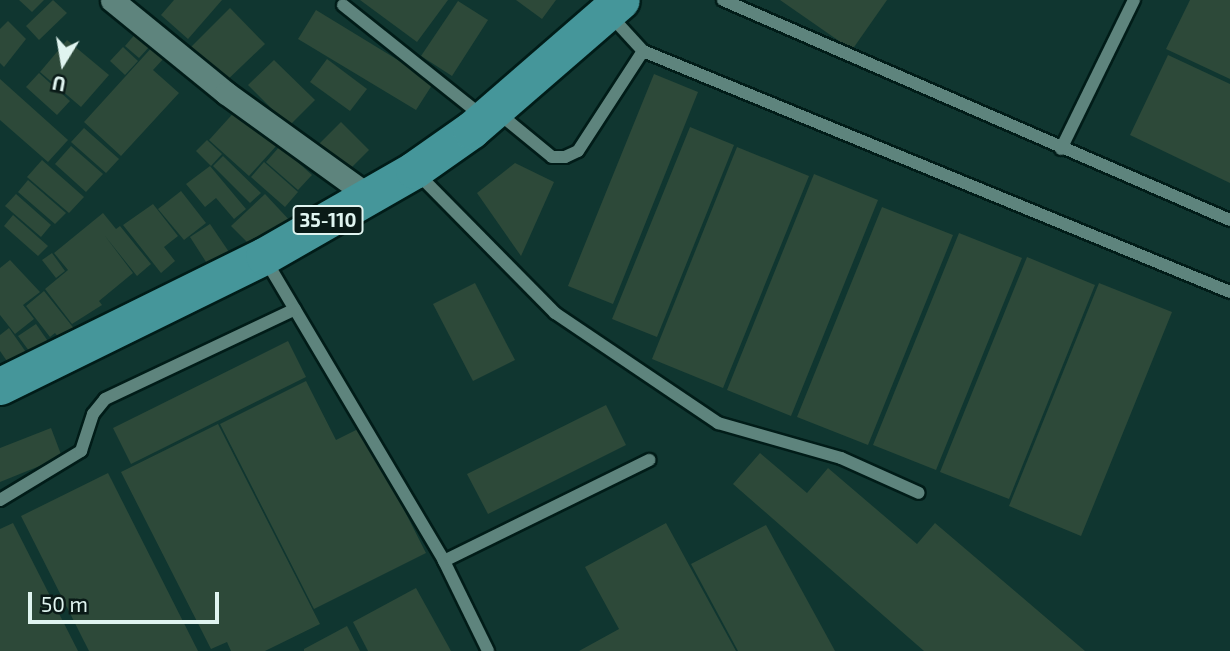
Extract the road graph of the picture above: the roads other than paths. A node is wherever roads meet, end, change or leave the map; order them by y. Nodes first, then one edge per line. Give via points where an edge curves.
1 (112, 0) edge
2 (723, 0) edge
3 (1134, 0) edge
4 (343, 5) dead end
5 (615, 7) edge
6 (642, 51) junction
7 (490, 114) junction
8 (1061, 149) junction
9 (414, 170) junction
10 (370, 197) junction
11 (1230, 220) edge
12 (264, 256) junction
13 (1230, 292) edge
14 (295, 309) junction
15 (0, 386) edge
16 (649, 460) dead end
17 (919, 493) dead end
18 (0, 500) edge
19 (444, 561) junction
20 (488, 651) edge

1 - 10 street via 226,93
2 - 8 lane
3 - 8 lane
4 - 7 lane
5 - 6 lane
5 - 7 main road, 35-110
6 - 7 lane via 578,151 565,158 551,157
6 - 13 lane
7 - 9 main road, 35-110
8 - 11 lane
9 - 10 main road, 35-110
9 - 17 lane via 555,313 718,423 841,458
10 - 12 main road, 35-110
12 - 14 lane
12 - 15 main road, 35-110
14 - 18 lane via 104,399 93,414 81,451
14 - 19 lane
16 - 19 lane
19 - 20 lane

